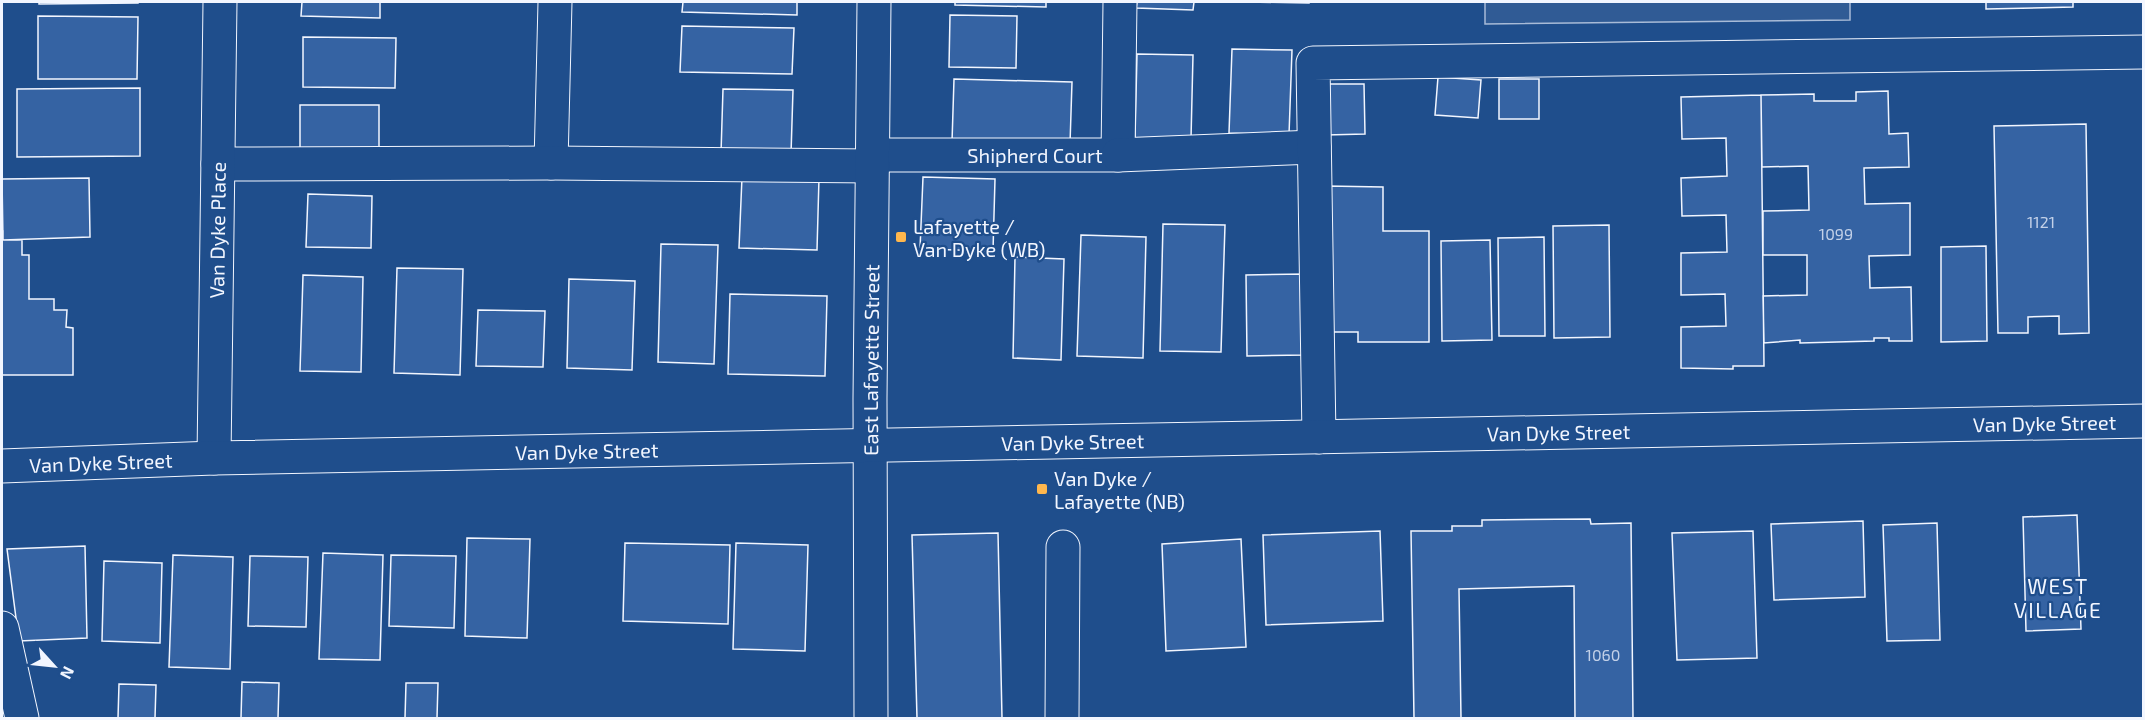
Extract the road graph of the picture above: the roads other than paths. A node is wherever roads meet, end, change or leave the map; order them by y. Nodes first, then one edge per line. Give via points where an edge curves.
1 (220, 2) edge
2 (555, 2) edge
3 (874, 2) edge
4 (1120, 2) edge
5 (2144, 52) edge
6 (1314, 147) junction
7 (1118, 155) junction
8 (873, 160) junction
9 (551, 163) junction
10 (218, 164) junction
11 (2144, 421) edge
12 (1319, 437) junction
13 (869, 445) junction
14 (214, 458) junction
15 (2, 466) edge
16 (1063, 547) dead end
17 (2, 628) edge
18 (22, 718) edge
19 (871, 718) edge
20 (1062, 718) edge

1 - 10 main road, Van Dyke Place
2 - 9 main road
3 - 8 main road, East Lafayette Street
4 - 7 main road, Shipherd Court
5 - 6 main road via 1313,63
6 - 7 main road
6 - 12 main road
7 - 8 main road, Shipherd Court
8 - 9 main road, Shipherd Court
8 - 13 main road, East Lafayette Street
9 - 10 main road, Shipherd Court
10 - 14 main road, Van Dyke Place
11 - 12 main road, Van Dyke Street
12 - 13 main road, Van Dyke Street
13 - 14 main road, Van Dyke Street
13 - 19 main road, East Lafayette Street
14 - 15 main road, Van Dyke Street
16 - 20 main road
17 - 18 main road

